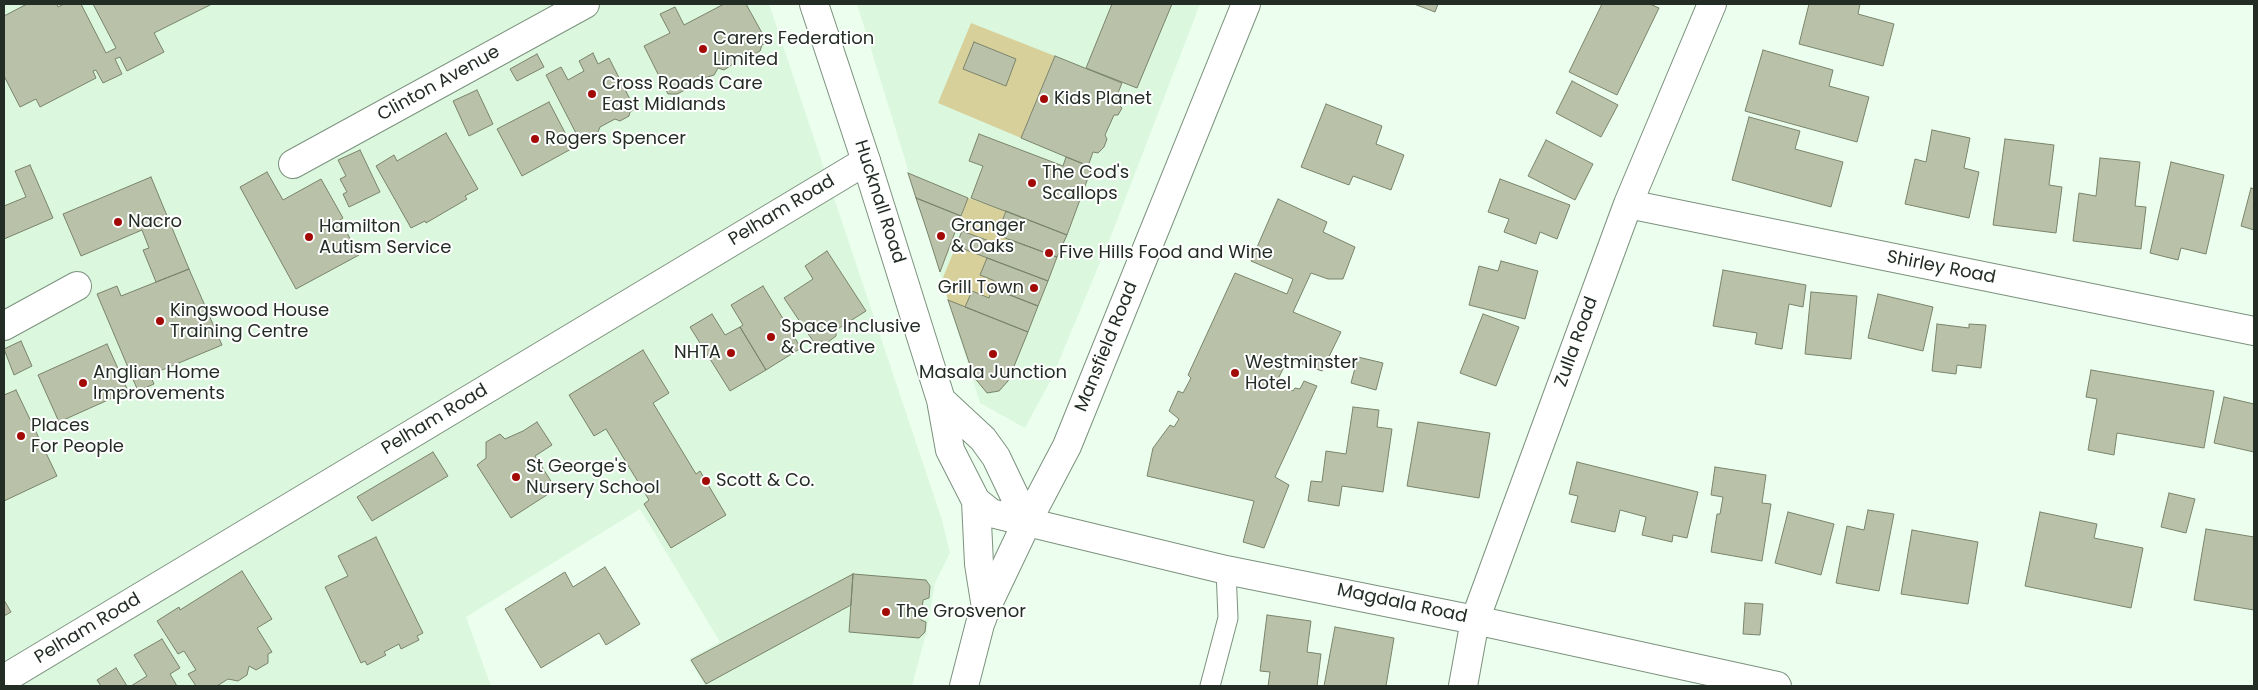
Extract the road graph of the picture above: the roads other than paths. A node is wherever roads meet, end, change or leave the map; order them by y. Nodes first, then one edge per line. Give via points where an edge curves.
1 (585, 4) edge
2 (814, 4) edge
3 (1246, 4) edge
4 (1712, 4) edge
5 (866, 161) junction
6 (293, 164) dead end
7 (1628, 204) junction
8 (78, 286) dead end
9 (4, 326) edge
10 (2254, 331) edge
11 (942, 400) junction
12 (976, 502) junction
13 (1027, 522) junction
14 (1226, 570) junction
15 (986, 608) junction
16 (1475, 620) junction
17 (4, 679) edge
18 (1762, 685) edge
19 (964, 686) edge
20 (1210, 686) edge
21 (1464, 686) edge

1 - 6 main road, Clinton Avenue
2 - 5 main road, Hucknall Road
3 - 13 main road, Mansfield Road via 1067,446
4 - 7 main road, Zulla Road
5 - 11 main road, Hucknall Road
5 - 17 main road, Pelham Road
7 - 10 main road, Shirley Road
7 - 16 main road, Zulla Road
8 - 9 main road
11 - 12 main road, Hucknall Road via 950,450
11 - 13 main road, Hucknall Road via 983,439 996,457
12 - 13 main road via 991,513
12 - 15 main road
13 - 14 main road, Magdala Road
13 - 15 main road, Mansfield Road
14 - 16 main road, Magdala Road
14 - 20 lane via 1228,618
15 - 19 main road, Mansfield Road
16 - 18 main road, Magdala Road
16 - 21 main road, Zulla Road

